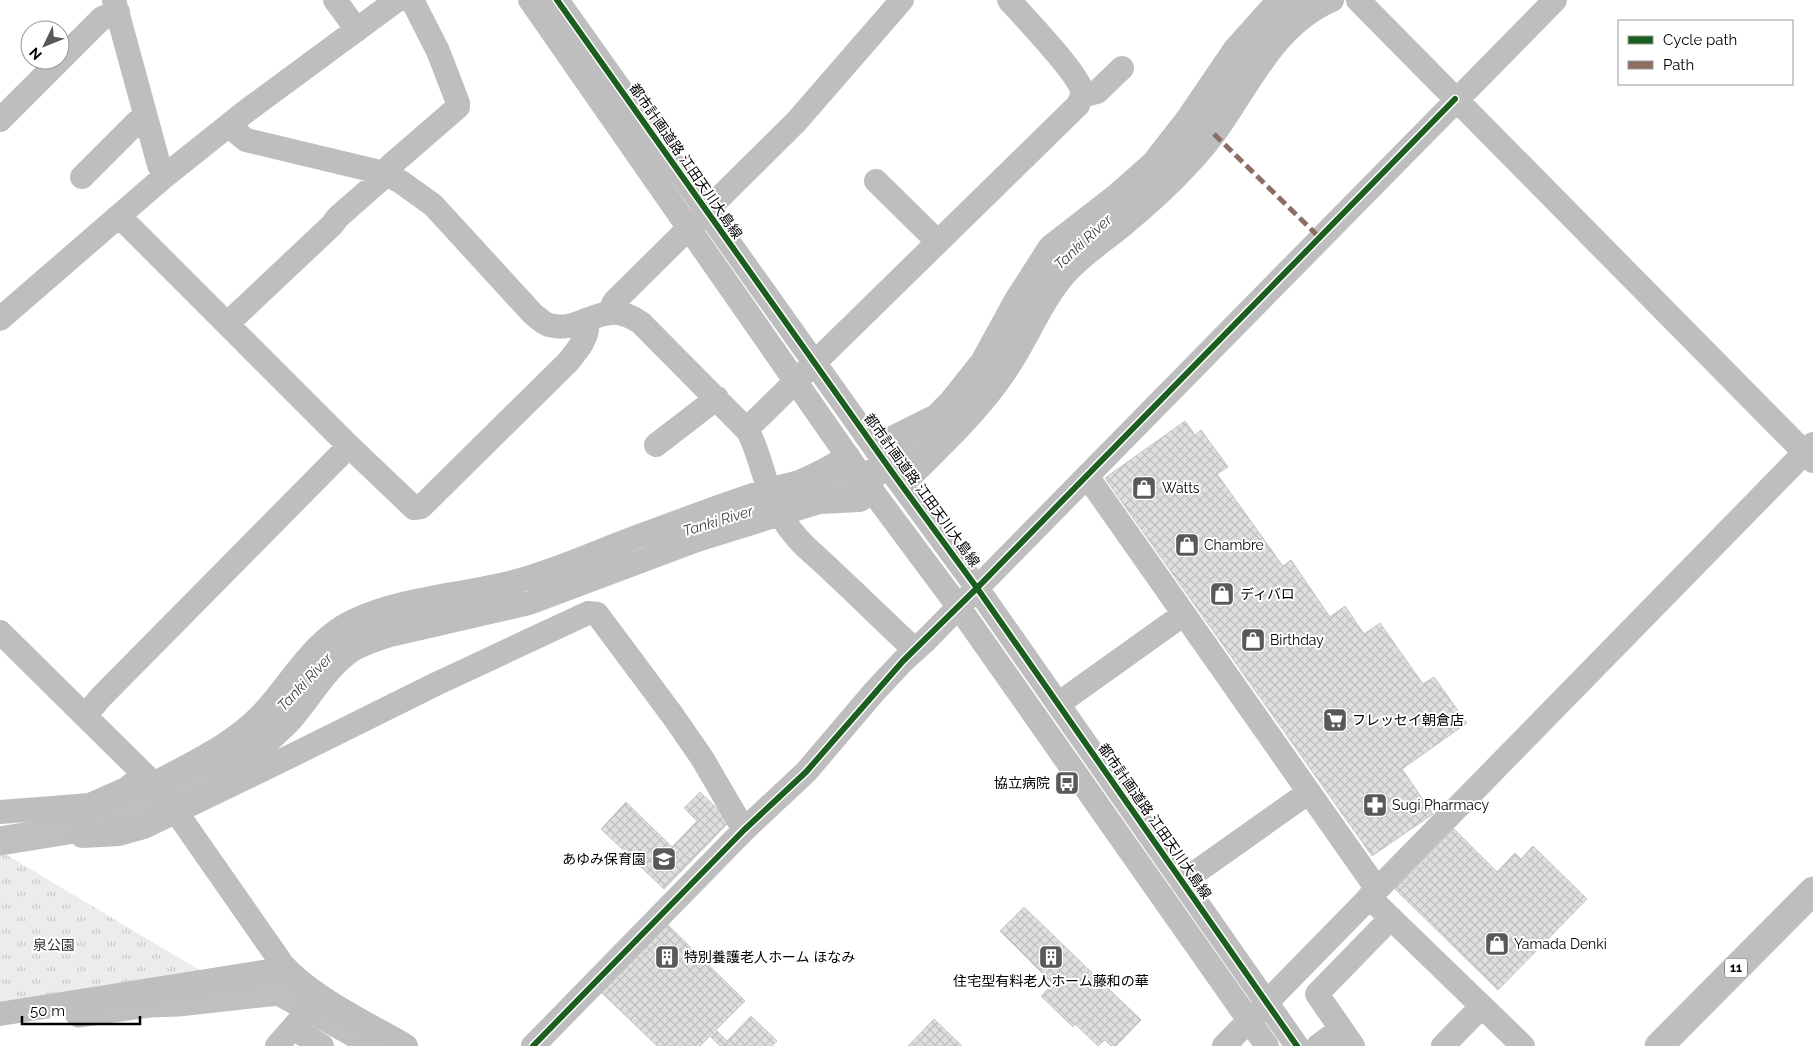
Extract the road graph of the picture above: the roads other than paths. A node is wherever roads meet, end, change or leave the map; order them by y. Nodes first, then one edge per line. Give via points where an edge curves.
1 (336, 0) edge
2 (398, 0) edge
3 (412, 0) edge
4 (530, 0) edge
5 (557, 0) edge
6 (902, 0) edge
7 (1010, 0) edge
8 (1279, 0) edge
9 (1332, 0) edge
10 (1358, 0) edge
11 (1554, 0) edge
12 (116, 6) edge
13 (356, 30) junction
14 (1122, 68) dead end
15 (1082, 96) junction
16 (1455, 99) junction
17 (146, 119) junction
18 (0, 120) edge
19 (229, 126) junction
20 (384, 173) junction
21 (165, 176) junction
22 (82, 177) dead end
23 (876, 182) dead end
24 (706, 210) junction
25 (119, 216) junction
26 (689, 228) junction
27 (938, 242) junction
28 (612, 312) junction
29 (0, 319) edge
30 (587, 320) junction
31 (227, 324) junction
32 (814, 363) junction
33 (796, 381) junction
34 (716, 398) junction
35 (745, 428) junction
36 (349, 446) junction
37 (656, 446) dead end
38 (876, 450) junction
39 (1810, 452) edge
40 (850, 458) junction
41 (1087, 476) junction
42 (896, 478) junction
43 (870, 488) junction
44 (774, 502) junction
45 (978, 588) junction
46 (958, 606) junction
47 (1184, 614) junction
48 (0, 632) edge
49 (915, 650) junction
50 (1058, 704) junction
51 (85, 716) junction
52 (1309, 792) junction
53 (165, 795) junction
54 (0, 812) edge
55 (744, 830) junction
56 (82, 836) dead end
57 (1182, 882) junction
58 (1813, 890) edge
59 (1373, 893) junction
60 (1391, 918) junction
61 (283, 965) junction
62 (1266, 1002) junction
63 (1482, 1006) junction
64 (307, 1011) junction
65 (0, 1014) edge
66 (1249, 1020) junction
67 (1347, 1038) edge
68 (277, 1046) edge
69 (322, 1046) edge
70 (406, 1046) edge
71 (532, 1046) edge
72 (1224, 1046) edge
73 (1267, 1046) edge
74 (1297, 1046) edge
75 (1318, 1046) edge
76 (1443, 1046) edge
77 (1523, 1046) edge
78 (1659, 1046) edge

1 - 13 street
2 - 13 street
3 - 20 street via 438,51 458,107
4 - 26 street
5 - 24 street, 都市計画道路 江田天川大島線
6 - 24 street via 801,116
7 - 15 street via 1072,73
8 - 38 street via 1235,49 1153,163 1050,248 1016,300 982,362 951,401 936,416 892,438
9 - 42 street via 1304,17 1285,34 1254,72 1214,134 1167,188 1067,272 1008,366 965,423 922,466
10 - 16 street
11 - 16 street
12 - 17 street
12 - 18 street
13 - 19 street
14 - 15 street via 1097,92
15 - 27 street via 1070,114
16 - 39 street
16 - 41 street
17 - 21 street
17 - 22 street via 137,122
19 - 20 street via 246,140
19 - 21 street
20 - 30 street via 433,205 542,322 565,326
20 - 31 street
21 - 25 street
23 - 27 street
24 - 26 street
24 - 32 street, 都市計画道路 江田天川大島線
25 - 29 street
25 - 31 street
26 - 28 street via 615,301
26 - 33 street
27 - 32 street
28 - 30 street
28 - 34 street via 642,323
30 - 36 street via 587,332 571,358 421,507 414,508
31 - 36 street
32 - 33 street
32 - 38 street, 都市計画道路 江田天川大島線
33 - 35 street
33 - 40 street
34 - 35 street
34 - 37 street
35 - 44 street via 756,447
36 - 51 street
38 - 42 street, 都市計画道路 江田天川大島線
39 - 59 street
40 - 43 street
40 - 44 street via 799,482
41 - 45 street
41 - 47 street
42 - 45 street, 都市計画道路 江田天川大島線
43 - 44 street via 860,500
43 - 46 street
44 - 49 street via 791,533 805,548
44 - 53 street via 644,534 514,582 399,605 353,621 312,654 262,714 241,733 180,771
44 - 53 street via 697,540 529,603 369,642 346,655 318,684 289,722 250,758 182,803
45 - 46 street
45 - 50 street, 都市計画道路 江田天川大島線
46 - 49 street
46 - 66 street
47 - 50 street
47 - 52 street
48 - 51 street
49 - 55 street via 874,692 806,772
50 - 57 street, 都市計画道路 江田天川大島線
51 - 53 street
52 - 57 street
52 - 59 street
53 - 54 street via 126,789 90,805
53 - 55 street via 445,680 588,612 597,614 673,716
53 - 56 street via 128,832
53 - 61 street
55 - 71 street
57 - 62 street, 都市計画道路 江田天川大島線
58 - 78 main road, 11
59 - 60 street
59 - 62 street
60 - 63 street
60 - 67 street via 1317,994
61 - 64 street via 296,979
61 - 65 street via 268,971
62 - 66 street
62 - 74 street, 都市計画道路 江田天川大島線
63 - 76 street
63 - 77 street
64 - 68 street
64 - 69 street
64 - 70 street
66 - 72 street
66 - 73 street
67 - 75 street

